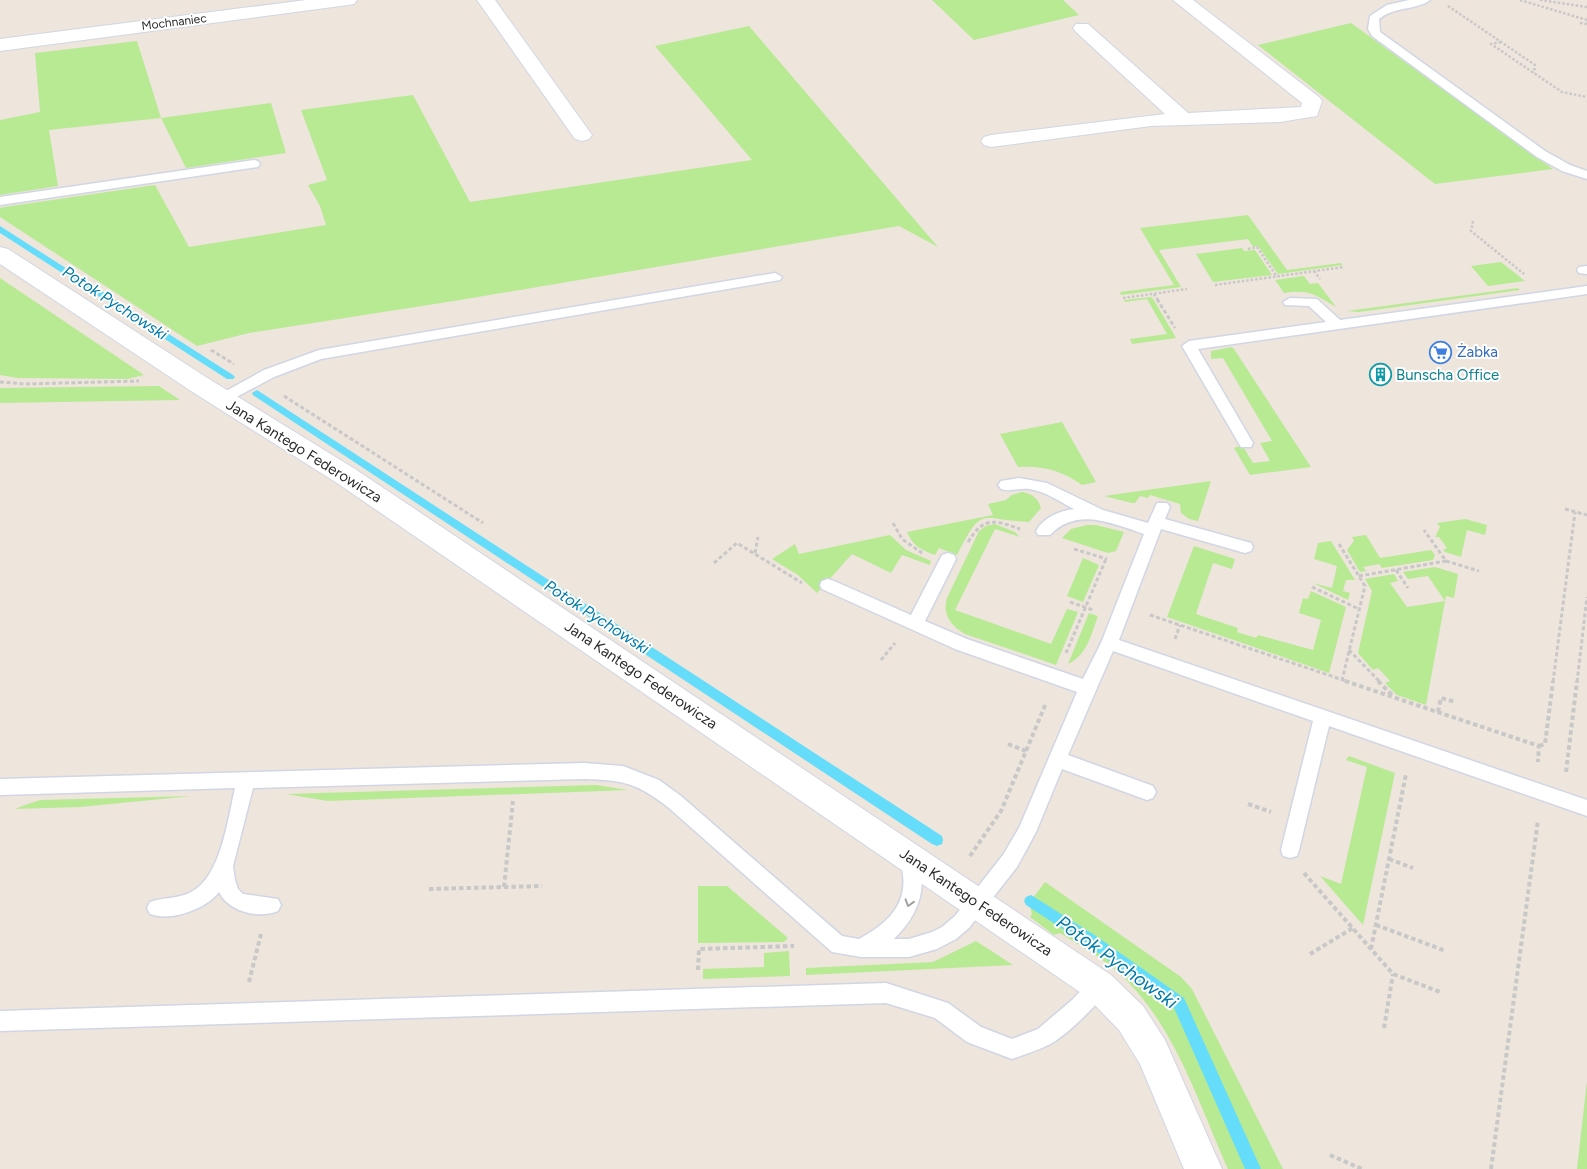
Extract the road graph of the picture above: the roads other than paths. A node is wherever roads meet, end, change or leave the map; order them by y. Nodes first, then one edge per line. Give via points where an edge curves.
1 (348, 0) edge
2 (486, 0) edge
3 (1182, 0) edge
4 (1425, 0) edge
5 (1082, 28) dead end
6 (0, 45) edge
7 (1183, 119) junction
8 (582, 135) dead end
9 (991, 141) dead end
10 (254, 164) dead end
11 (1587, 175) edge
12 (0, 201) edge
13 (0, 254) edge
14 (774, 277) dead end
15 (1587, 290) edge
16 (1290, 302) dead end
17 (1337, 324) junction
18 (256, 378) joint
19 (222, 399) junction
20 (1246, 443) dead end
21 (1006, 486) dead end
22 (1101, 514) junction
23 (1157, 520) junction
24 (1044, 531) dead end
25 (1245, 547) dead end
26 (947, 560) road end
27 (828, 585) dead end
28 (915, 624) junction
29 (1109, 643) junction
30 (1087, 688) junction
31 (1322, 717) junction
32 (1058, 759) junction
33 (246, 780) junction
34 (0, 787) edge
35 (1148, 792) dead end
36 (1587, 807) edge
37 (1290, 850) road end
38 (907, 856) junction
39 (224, 866) junction
40 (978, 903) junction
41 (271, 905) dead end
42 (157, 908) dead end
43 (861, 948) junction
44 (1099, 986) junction
45 (0, 1021) edge
46 (1203, 1169) edge

1 - 6 street, Mochnaniec
2 - 8 street
3 - 7 street via 1312,101 1310,112
4 - 11 lane via 1379,13 1372,24 1376,34 1542,154 1566,168
5 - 7 street
7 - 9 street via 1151,120
10 - 12 lane
13 - 19 street, Jana Kantego Federowicza
14 - 18 lane via 319,355
15 - 17 lane
16 - 17 lane via 1312,302
17 - 20 lane via 1189,346
18 - 19 lane
19 - 38 street, Jana Kantego Federowicza via 346,476
21 - 22 lane via 1021,482 1042,486
22 - 23 lane
22 - 24 lane via 1066,517 1050,524
23 - 25 lane
23 - 29 lane
26 - 28 lane
27 - 28 lane
28 - 30 lane via 961,644
29 - 30 lane
29 - 31 lane
30 - 32 lane
31 - 36 lane
31 - 37 lane
32 - 35 lane
32 - 40 lane via 1028,832
33 - 34 lane
33 - 39 lane
33 - 43 lane via 584,771 630,774 664,794 831,940 839,945
38 - 40 street, Jana Kantego Federowicza
38 -> 43 lane via 913,888 905,914 893,929
39 - 41 lane via 226,888 234,899 246,904
39 - 42 lane via 207,894 181,906
40 - 43 lane via 950,933 924,946 893,950
40 - 44 street, Jana Kantego Federowicza
44 - 45 lane via 1046,1036 1012,1049 974,1035 941,1010 886,993
44 - 46 street, Jana Kantego Federowicza via 1131,1018 1153,1052

